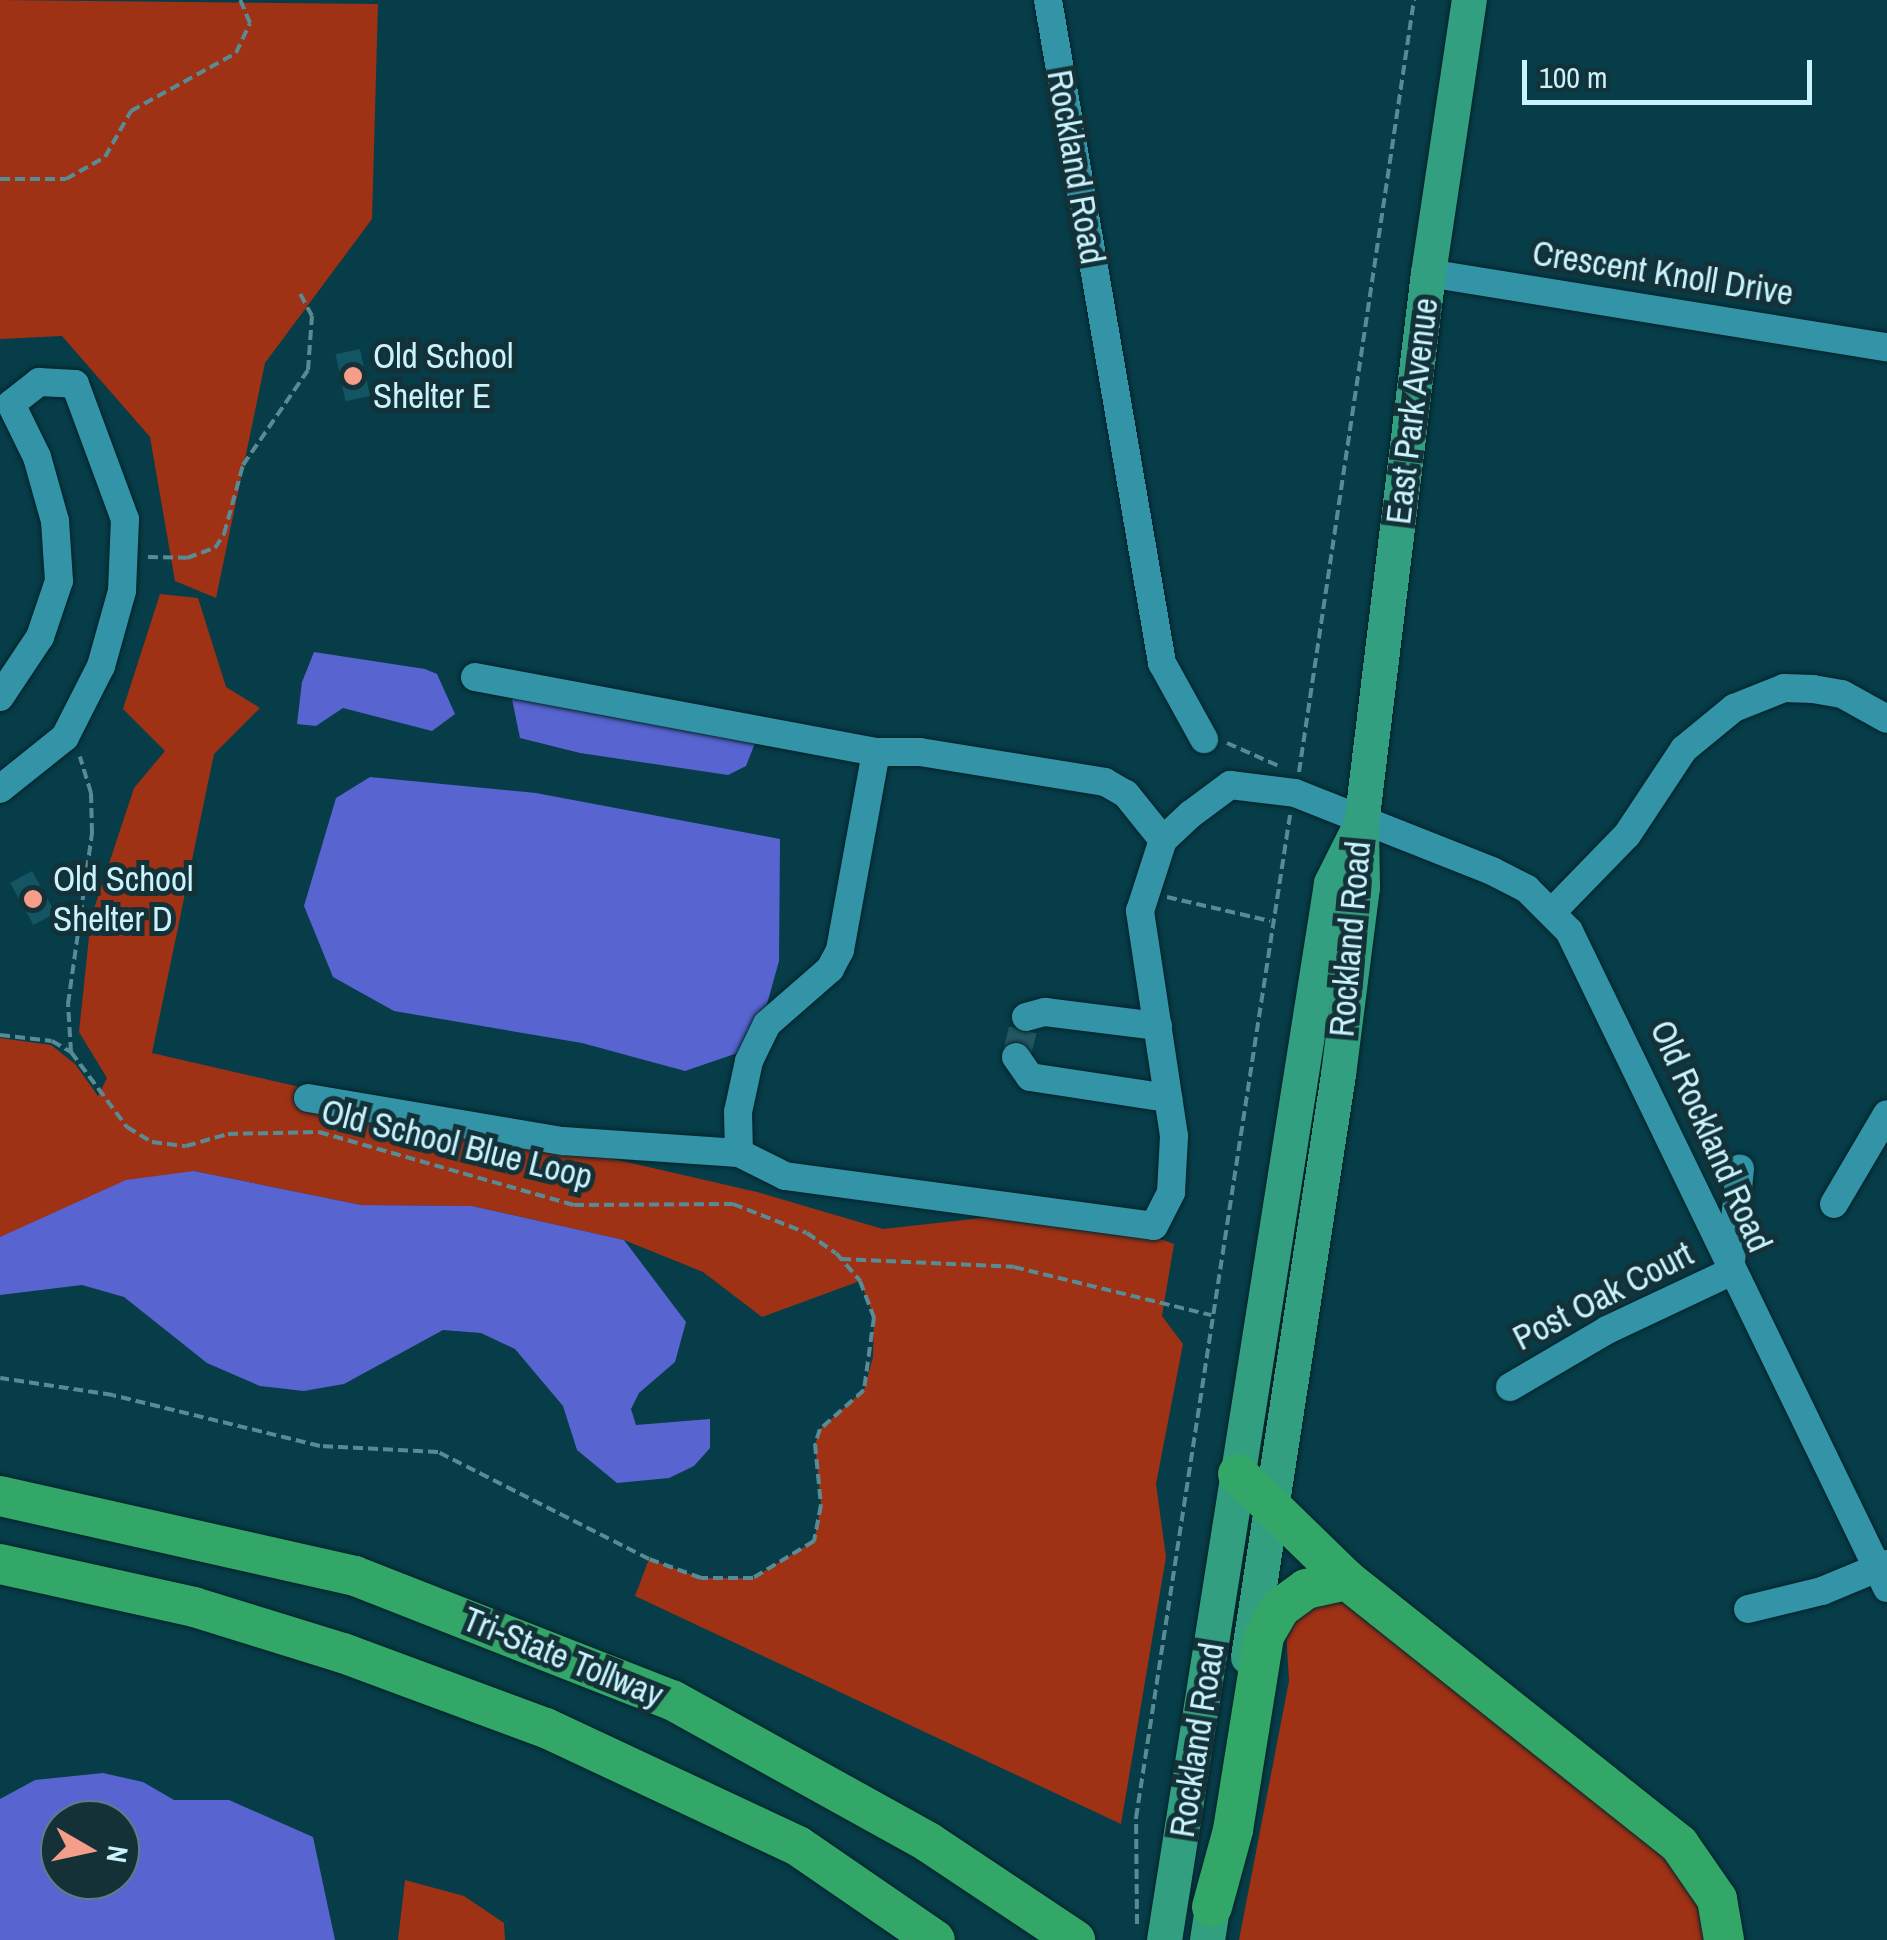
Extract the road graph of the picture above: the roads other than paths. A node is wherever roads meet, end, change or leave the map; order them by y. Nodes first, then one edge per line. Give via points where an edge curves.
1 (1048, 0) edge
2 (1469, 0) edge
3 (1428, 273) junction
4 (1887, 347) edge
5 (475, 676) dead end
6 (0, 698) edge
7 (1887, 719) edge
8 (1204, 738) road end
9 (876, 752) junction
10 (0, 789) edge
11 (1360, 824) junction
12 (1163, 840) junction
13 (1552, 912) junction
14 (1026, 1017) dead end
15 (1158, 1026) junction
16 (1016, 1057) dead end
17 (308, 1098) dead end
18 (1168, 1098) junction
19 (1887, 1114) edge
20 (739, 1153) junction
21 (1740, 1168) dead end
22 (1834, 1204) dead end
23 (1730, 1272) junction
24 (1510, 1387) dead end
25 (1238, 1474) junction
26 (0, 1496) edge
27 (1271, 1506) junction
28 (0, 1564) edge
29 (1884, 1574) edge
30 (1347, 1580) junction
31 (1748, 1609) dead end
32 (1210, 1924) edge
33 (935, 1940) edge
34 (1075, 1940) edge
35 (1164, 1940) edge
36 (1724, 1940) edge

1 - 8 street, Rockland Road via 1162,663
2 - 3 main road, East Park Avenue
3 - 4 street, Crescent Knoll Drive
3 - 11 main road, East Park Avenue
5 - 9 street
6 - 10 street via 40,637 59,581 56,521 37,457 10,404 38,382 75,384 125,519 122,591 101,666 65,737
7 - 13 street via 1842,694 1812,689 1784,688 1734,708 1684,749 1627,835
9 - 12 street via 920,752 1105,782 1126,794
9 - 20 street via 840,950 830,969 767,1024 755,1048 738,1112
11 - 12 street, Old Rockland Road via 1295,793 1230,785
11 - 13 street, Old Rockland Road via 1492,870 1527,888
11 - 25 main road, Rockland Road via 1331,882
11 - 27 main road, Rockland Road via 1358,918
12 - 15 street via 1140,911
13 - 23 street, Old Rockland Road via 1616,1016
14 - 15 street via 1045,1012
15 - 18 street
16 - 18 street via 1030,1077
17 - 20 street via 562,1141
18 - 20 street via 1171,1192 1154,1226 1145,1228 785,1176
19 - 22 street
21 - 23 street
23 - 24 street, Post Oak Court via 1607,1330
23 - 29 street, Old Rockland Road
25 - 27 highway
25 - 35 main road, Rockland Road
26 - 34 highway, Tri-State Tollway via 355,1576 672,1700 928,1842
27 - 30 highway
27 - 32 main road, Rockland Road
28 - 33 highway, Tri-State Tollway via 194,1607 344,1653 546,1728 798,1846
29 - 31 street
30 - 32 highway via 1306,1588 1280,1608 1264,1636
30 - 36 highway via 1679,1844 1717,1898

